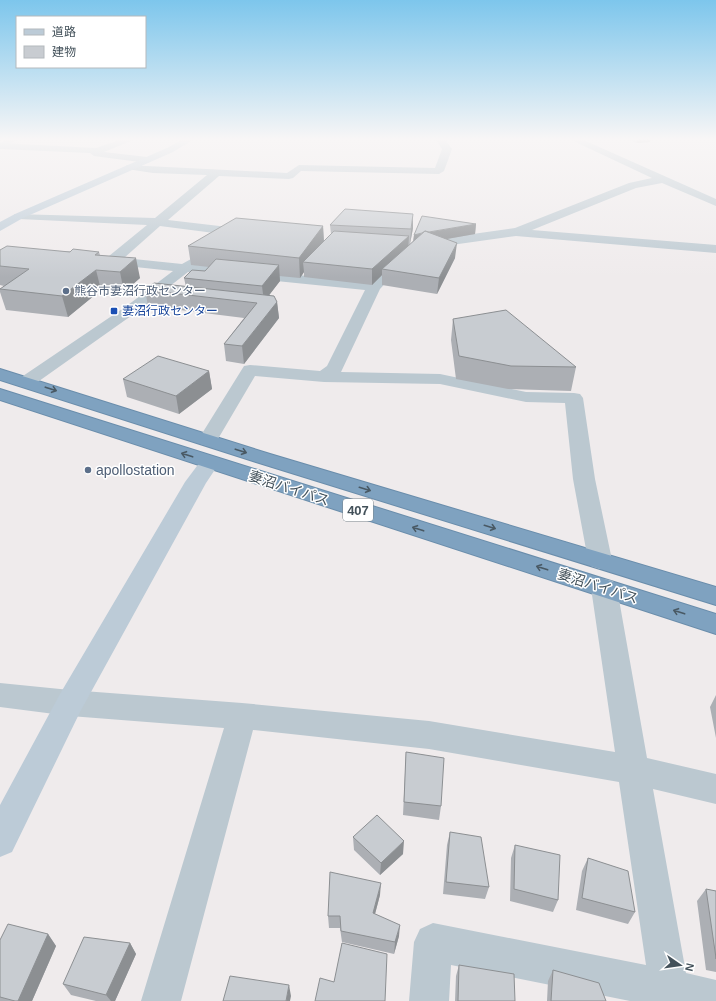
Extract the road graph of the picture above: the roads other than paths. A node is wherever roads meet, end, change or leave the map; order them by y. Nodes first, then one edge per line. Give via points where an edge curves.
1 (91, 185) edge
2 (202, 185) edge
3 (631, 185) edge
4 (676, 185) edge
5 (716, 203) edge
6 (19, 216) junction
7 (157, 222) junction
8 (0, 226) edge
9 (236, 232) junction
10 (516, 232) junction
11 (260, 235) edge
12 (223, 241) edge
13 (716, 249) edge
14 (408, 251) edge
15 (204, 254) edge
16 (91, 258) edge
17 (113, 260) junction
18 (394, 266) edge
19 (184, 268) junction
20 (374, 287) junction
21 (0, 374) edge
22 (324, 377) junction
23 (26, 382) junction
24 (0, 394) edge
25 (209, 451) junction
26 (600, 560) junction
27 (604, 588) junction
28 (716, 596) edge
29 (716, 624) edge
30 (0, 695) edge
31 (70, 704) junction
32 (242, 716) junction
33 (634, 770) junction
34 (716, 789) edge
35 (0, 840) edge
36 (645, 990) edge
37 (716, 1000) edge
38 (161, 1001) edge
39 (429, 1001) edge

1 - 6 street
2 - 7 street
3 - 10 street
4 - 5 street
6 - 7 street
6 - 8 street
7 - 9 street
7 - 17 street
9 - 11 street
9 - 12 street
10 - 13 street
10 - 14 street via 413,246
15 - 19 street
16 - 17 street
17 - 19 street
18 - 20 street
19 - 20 street
19 - 23 street via 133,308
20 - 22 street via 334,369
21 - 23 highway, 妻沼バイパス / 407
22 - 25 street via 250,370
22 - 26 street via 440,379 526,397 574,398 584,479
23 -> 25 highway, 妻沼バイパス / 407
25 -> 24 highway, 妻沼バイパス / 407
25 -> 26 highway, 妻沼バイパス / 407 via 270,461
27 -> 25 highway, 妻沼バイパス / 407
25 - 31 street via 192,489
26 - 28 highway, 妻沼バイパス / 407
29 -> 27 highway, 妻沼バイパス / 407
27 - 33 street
30 - 31 street
31 - 32 street
31 - 35 street
32 - 33 street via 429,735
32 - 38 street
33 - 34 street
33 - 36 street
36 - 37 street
36 - 39 street via 433,942

